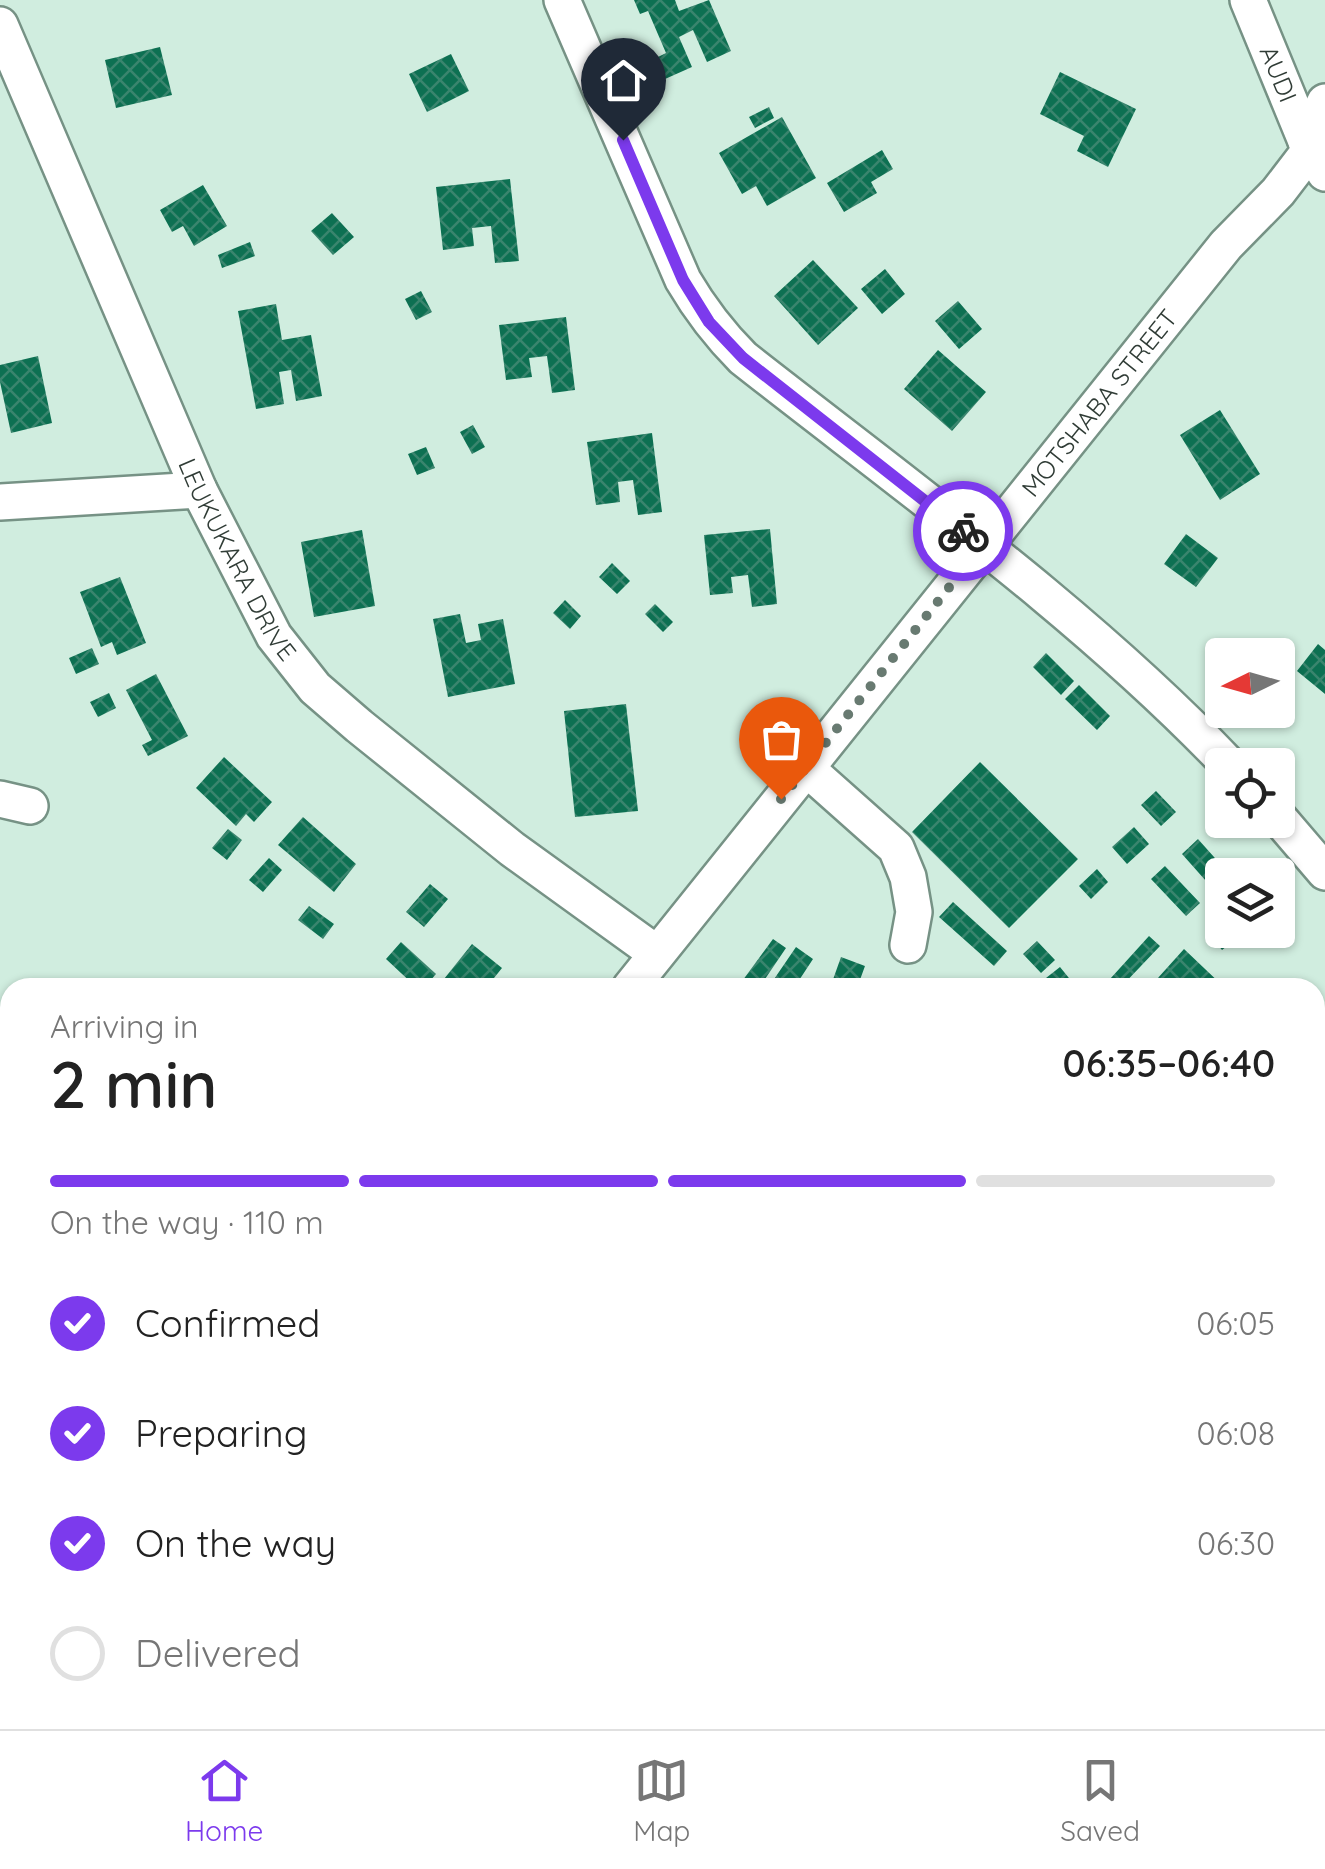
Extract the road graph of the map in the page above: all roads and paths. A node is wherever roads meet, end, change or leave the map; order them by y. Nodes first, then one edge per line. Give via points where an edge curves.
1 (562, 0) edge
2 (1248, 0) edge
3 (0, 25) edge
4 (1325, 102) edge
5 (1314, 154) edge
6 (199, 490) junction
7 (0, 502) edge
8 (982, 546) junction
9 (1212, 748) edge
10 (806, 768) junction
11 (1295, 836) edge
12 (1325, 872) edge
13 (908, 945) dead end
14 (656, 953) junction
15 (637, 978) edge

1 - 8 street via 683,280 709,322 743,358
2 - 5 street, AUDI
3 - 6 street, LEUKUKARA DRIVE
4 - 5 street, MOTSHABA STREET
5 - 8 street, MOTSHABA STREET via 1226,245
6 - 7 street
6 - 14 street, LEUKUKARA DRIVE via 274,636 314,688 512,849
8 - 9 street
8 - 10 street, MOTSHABA STREET
10 - 13 street via 896,848 914,912
10 - 14 street, MOTSHABA STREET
11 - 12 street
14 - 15 street, MOTSHABA STREET

